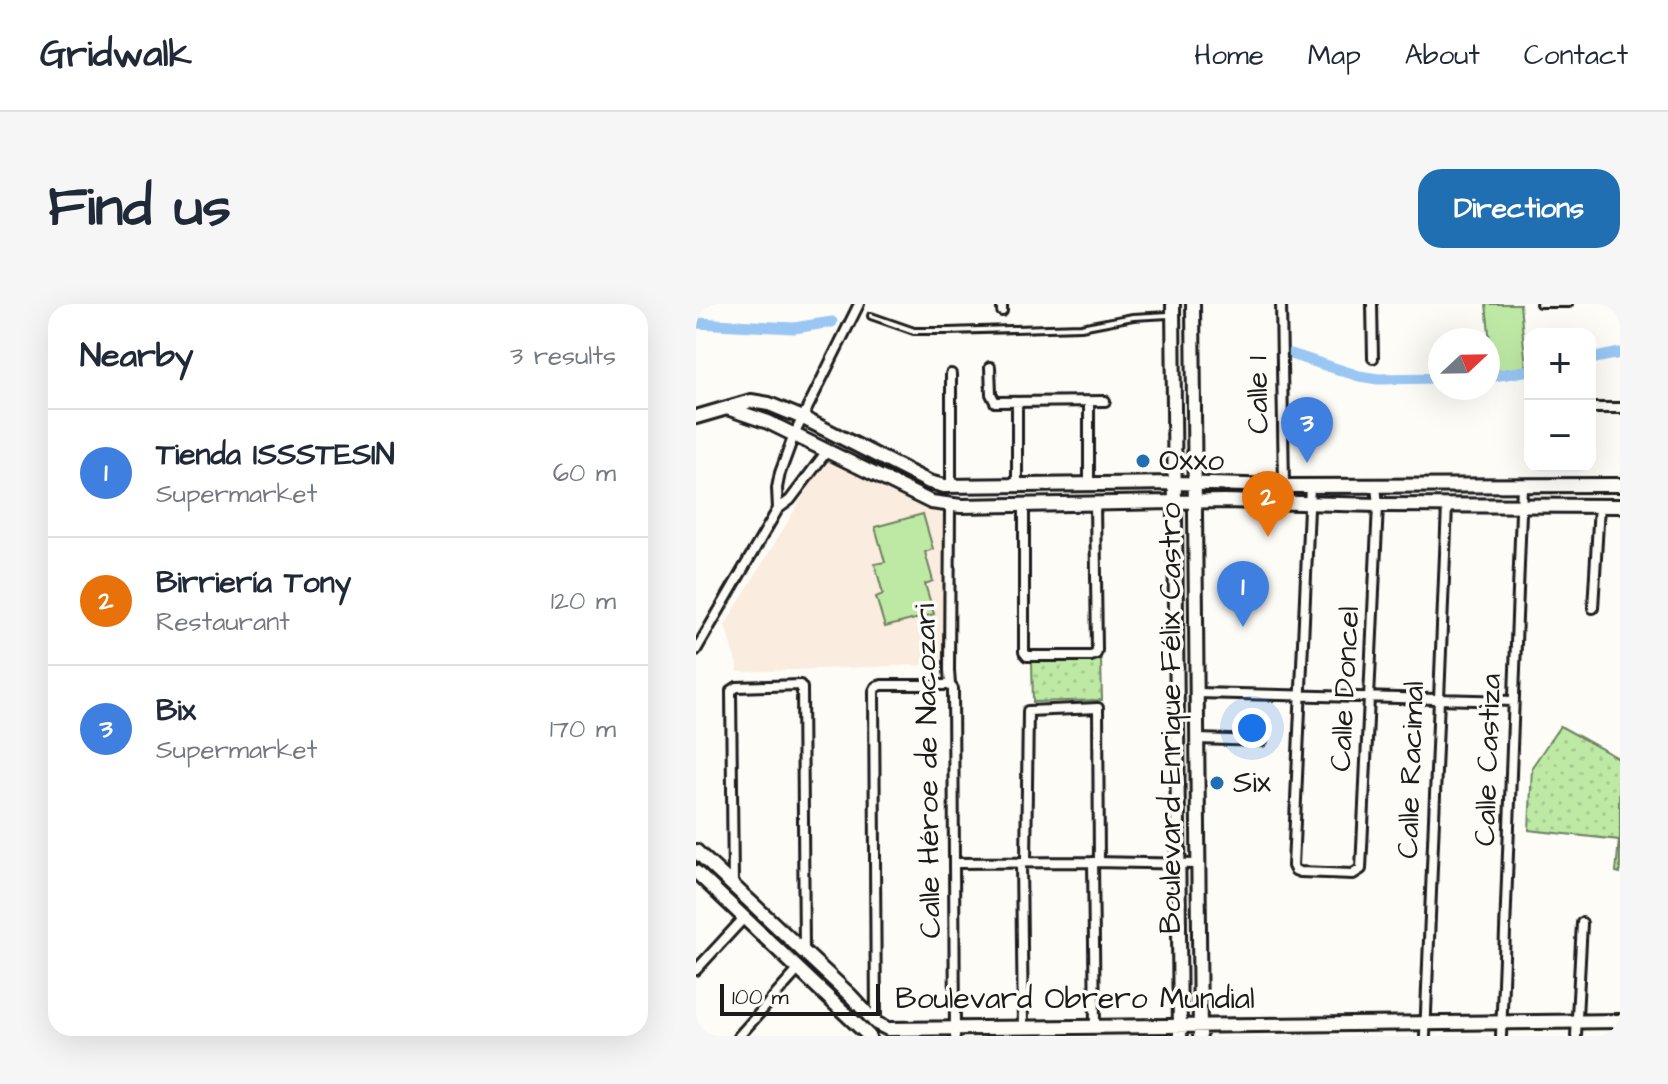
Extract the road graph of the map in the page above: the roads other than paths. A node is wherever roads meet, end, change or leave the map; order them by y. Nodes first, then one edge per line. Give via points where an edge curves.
1 (859, 304) edge
2 (1193, 304) edge
3 (1281, 304) edge
4 (1372, 304) edge
5 (1539, 304) edge
6 (1569, 304) edge
7 (1174, 310) edge
8 (871, 316) dead end
9 (1373, 358) dead end
10 (990, 367) dead end
11 (951, 374) dead end
12 (1105, 401) dead end
13 (1089, 402) junction
14 (1017, 403) junction
15 (727, 408) junction
16 (1596, 408) edge
17 (1620, 408) edge
18 (696, 417) edge
19 (803, 418) junction
20 (794, 435) junction
21 (827, 451) junction
22 (1175, 483) junction
23 (1119, 484) junction
24 (1196, 484) junction
25 (1089, 485) junction
26 (1620, 485) edge
27 (951, 486) junction
28 (998, 486) junction
29 (1017, 486) junction
30 (1284, 486) junction
31 (1310, 486) junction
32 (1376, 486) junction
33 (1522, 486) junction
34 (1176, 501) junction
35 (1196, 501) junction
36 (1095, 503) junction
37 (1120, 503) junction
38 (999, 504) junction
39 (1024, 504) junction
40 (1310, 504) junction
41 (950, 505) junction
42 (1378, 505) junction
43 (1521, 505) junction
44 (1447, 506) junction
45 (1599, 506) junction
46 (1620, 506) edge
47 (778, 509) junction
48 (1593, 608) dead end
49 (696, 650) edge
50 (950, 685) junction
51 (1197, 693) junction
52 (1301, 696) junction
53 (1368, 697) junction
54 (1438, 699) junction
55 (1514, 701) junction
56 (1197, 739) junction
57 (1262, 741) dead end
58 (696, 851) edge
59 (1024, 862) junction
60 (1096, 862) junction
61 (955, 863) junction
62 (1178, 863) junction
63 (1197, 864) junction
64 (696, 872) edge
65 (733, 885) junction
66 (744, 918) junction
67 (1582, 923) dead end
68 (778, 927) junction
69 (767, 940) junction
70 (804, 952) junction
71 (799, 969) junction
72 (696, 970) edge
73 (1620, 1021) edge
74 (1577, 1022) junction
75 (876, 1023) junction
76 (1095, 1026) junction
77 (1023, 1028) junction
78 (1501, 1029) edge
79 (1319, 1030) edge
80 (1425, 1030) edge
81 (1063, 1031) edge
82 (1179, 1031) edge
83 (1200, 1031) edge
84 (955, 1032) edge
85 (739, 1036) edge
86 (869, 1036) edge
87 (1576, 1036) edge

1 - 19 street
2 - 24 street, Boulevard Enrique Félix Castro
3 - 30 street, Calle 1
4 - 9 street
5 - 6 lane
7 - 8 lane via 1081,327 948,331 914,331
7 - 22 street, Boulevard Enrique Félix Castro
10 - 14 street via 995,402
11 - 27 street
12 - 13 street
13 - 14 street
13 - 25 street
14 - 29 street
15 - 18 street
15 - 19 street via 760,402
15 - 20 street
16 - 17 street
19 - 20 street
19 - 27 street via 929,482
20 - 21 street
20 - 47 street via 780,473
21 - 41 street via 931,502
21 - 47 street
22 - 23 street
22 - 24 street
22 - 34 street, Boulevard Enrique Félix Castro
23 - 25 street
23 - 37 street
24 - 30 street
24 - 35 street, Boulevard Enrique Félix Castro
25 - 29 street
26 - 33 street
27 - 28 street
28 - 29 street
28 - 38 street
30 - 31 street
31 - 32 street
31 - 40 street
32 - 33 street
32 - 42 street, Calle Doncel
33 - 43 street, Calle Castiza
34 - 35 street
34 - 37 street
34 - 62 street, Boulevard Enrique Félix Castro
35 - 40 street
35 - 51 street, Boulevard Enrique Félix Castro
36 - 37 street
36 - 39 street
36 - 39 street via 1097,650 1091,656 1024,652
38 - 39 street
38 - 41 street
40 - 42 street
40 - 52 street
41 - 50 street, Calle Héroe de Nacozari
42 - 44 street
42 - 53 street, Calle Doncel
43 - 44 street
43 - 45 street
43 - 55 street, Calle Castiza
44 - 54 street, Calle Racimal
45 - 46 street
45 - 48 street
47 - 49 street
50 - 61 street, Calle Héroe de Nacozari
50 - 75 street via 882,685 874,691
51 - 52 street
51 - 56 street, Boulevard Enrique Félix Castro
52 - 53 street
52 - 53 street, Calle Doncel via 1293,866 1300,872 1353,874 1361,869
53 - 54 street
54 - 55 street
54 - 80 street, Calle Racimal
55 - 78 street, Calle Castiza
56 - 57 street
56 - 63 street, Boulevard Enrique Félix Castro
58 - 65 street, Boulevard Obrero Mundial
59 - 60 street
59 - 60 street via 1028,711 1098,708
59 - 61 street
59 - 77 street
60 - 62 street
60 - 76 street
61 - 84 street, Calle Héroe de Nacozari
62 - 63 street
62 - 82 street, Boulevard Enrique Félix Castro
63 - 83 street, Boulevard Enrique Félix Castro
64 - 66 street, Boulevard Obrero Mundial
65 - 68 street, Boulevard Obrero Mundial
65 - 70 street via 731,691 801,686
66 - 69 street, Boulevard Obrero Mundial
66 - 72 street
67 - 74 street
68 - 69 street
68 - 70 street, Boulevard Obrero Mundial
69 - 71 street, Boulevard Obrero Mundial
70 - 75 street, Boulevard Obrero Mundial
71 - 85 street
71 - 86 street, Boulevard Obrero Mundial
73 - 74 street, Boulevard Obrero Mundial
74 - 78 street, Boulevard Obrero Mundial
74 - 87 street
75 - 84 street, Boulevard Obrero Mundial via 888,1029
76 - 81 street, Boulevard Obrero Mundial
76 - 82 street, Boulevard Obrero Mundial
77 - 81 street, Boulevard Obrero Mundial
77 - 84 street, Boulevard Obrero Mundial
78 - 80 street, Boulevard Obrero Mundial
79 - 80 street, Boulevard Obrero Mundial
79 - 83 street, Boulevard Obrero Mundial
82 - 83 street, Boulevard Obrero Mundial

